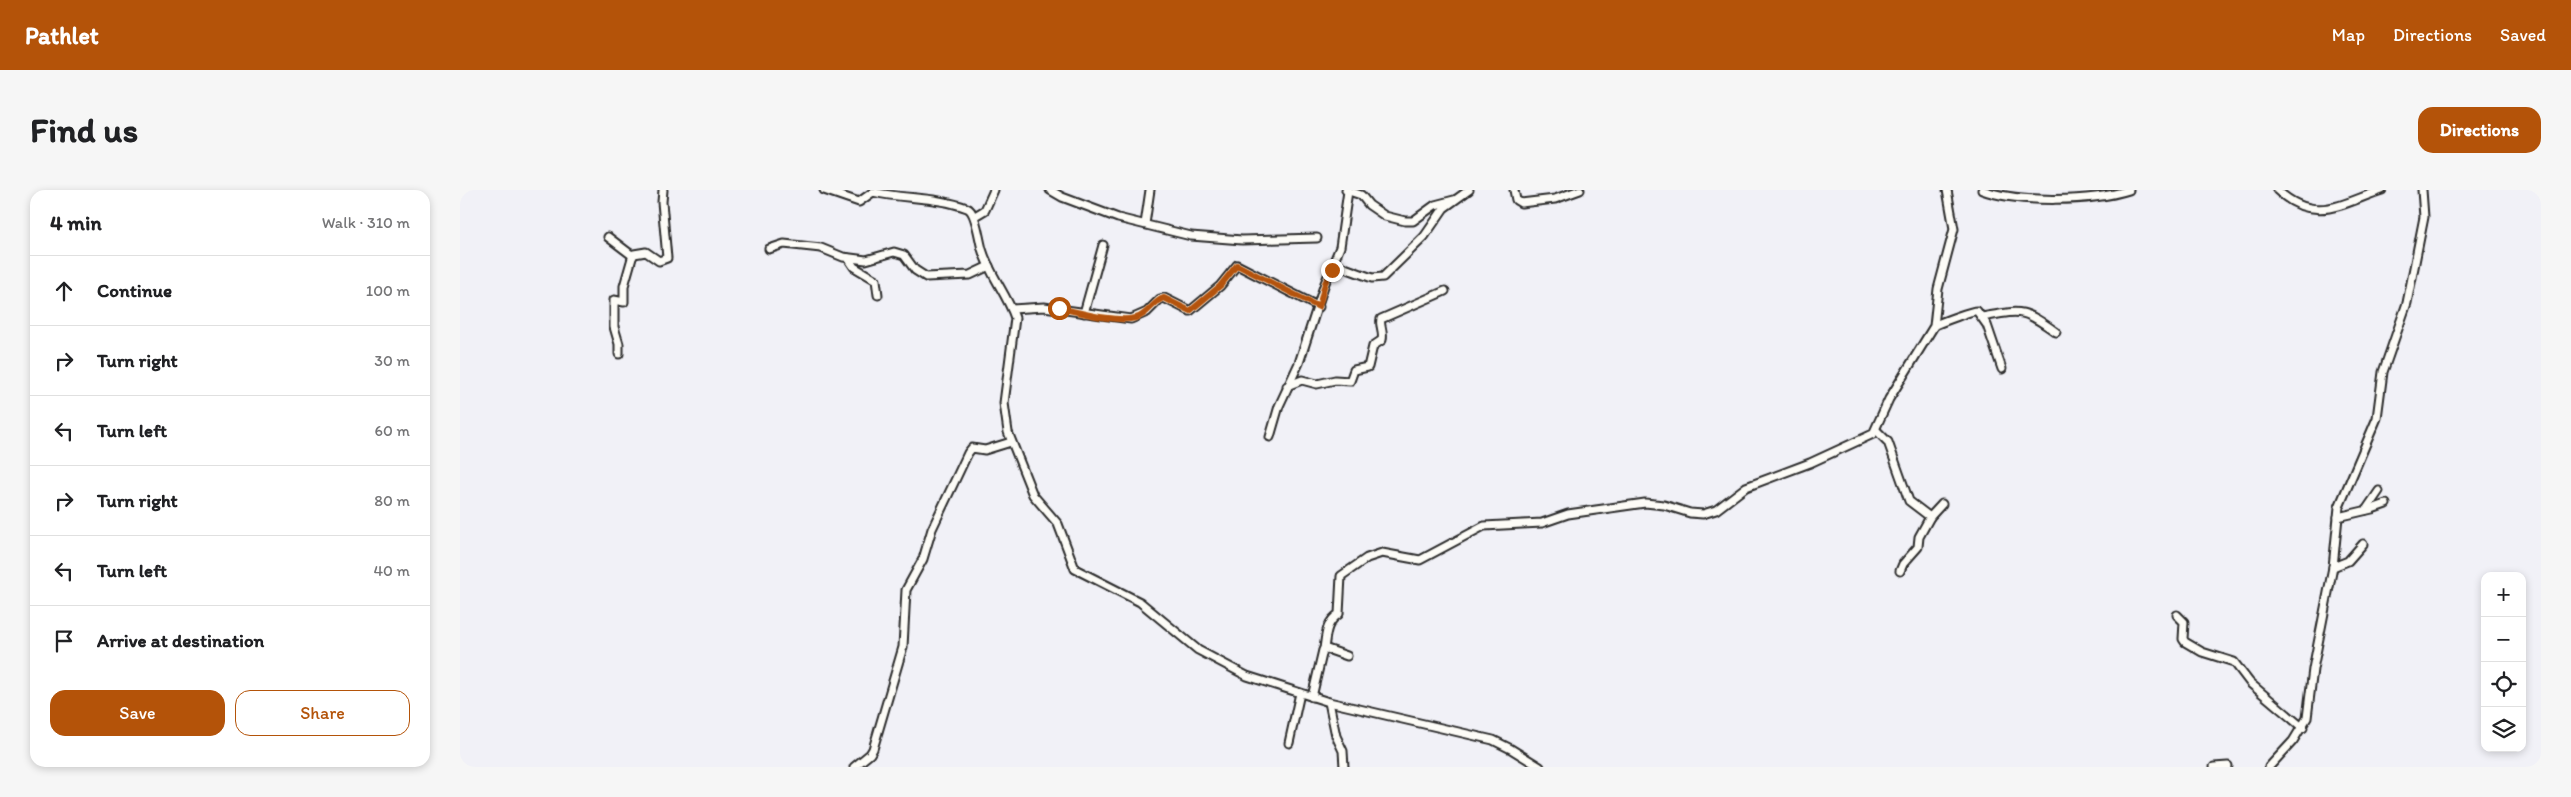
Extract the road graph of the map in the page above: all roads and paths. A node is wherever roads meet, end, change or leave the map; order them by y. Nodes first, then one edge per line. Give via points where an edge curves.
1 (663, 190) edge
2 (824, 190) edge
3 (994, 190) edge
4 (1050, 190) edge
5 (1150, 190) edge
6 (1347, 190) edge
7 (1469, 190) edge
8 (1514, 190) edge
9 (1947, 190) edge
10 (1982, 190) edge
11 (2129, 190) edge
12 (2278, 190) edge
13 (2382, 190) edge
14 (2422, 190) edge
15 (1576, 191) edge
16 (1457, 199) junction
17 (975, 216) junction
18 (1145, 224) junction
19 (608, 237) dead end
20 (1317, 238) dead end
21 (1103, 245) dead end
22 (769, 249) dead end
23 (633, 256) junction
24 (848, 258) junction
25 (1334, 264) junction
26 (989, 266) junction
27 (1445, 291) dead end
28 (878, 295) dead end
29 (1319, 307) junction
30 (1012, 309) junction
31 (1084, 313) junction
32 (1982, 317) junction
33 (1935, 325) junction
34 (2056, 332) dead end
35 (618, 354) dead end
36 (2002, 369) dead end
37 (1287, 386) junction
38 (1876, 430) junction
39 (1270, 437) dead end
40 (1011, 442) junction
41 (2379, 491) dead end
42 (1942, 504) dead end
43 (2386, 504) dead end
44 (2366, 510) junction
45 (1930, 517) junction
46 (2338, 517) junction
47 (2363, 544) dead end
48 (2333, 567) junction
49 (1900, 571) dead end
50 (2177, 615) dead end
51 (1324, 649) junction
52 (1348, 656) dead end
53 (1300, 693) junction
54 (1312, 697) junction
55 (1329, 702) junction
56 (2303, 728) junction
57 (1289, 743) dead end
58 (2228, 766) dead end
59 (854, 767) edge
60 (1344, 767) edge
61 (1540, 767) edge
62 (2214, 767) edge
63 (2269, 767) edge

1 - 23 street via 667,258 659,261 644,252
2 - 17 street via 859,202 873,192 933,200 969,208
3 - 17 street via 986,210
4 - 18 street via 1095,211
5 - 18 street
6 - 16 street via 1361,195 1368,205 1385,216 1405,222 1413,221 1435,205
6 - 25 street via 1340,247
7 - 16 street
8 - 15 street via 1516,200 1521,202 1540,202
9 - 33 street via 1954,229 1938,289
10 - 11 street via 2013,199 2108,196
12 - 13 street via 2292,203 2320,209 2343,205
14 - 46 street via 2423,225 2407,303 2382,372 2377,418 2340,500
16 - 25 street via 1444,208 1424,237 1383,277 1372,278
17 - 26 street via 975,227
18 - 20 street via 1208,238
19 - 23 street
21 - 31 street
22 - 24 street via 784,244 822,248
23 - 35 street via 624,286 624,302 614,300
24 - 26 street via 866,260 900,253 926,277 970,275
24 - 28 street via 854,267 876,280
25 - 29 street
26 - 30 street
27 - 37 street via 1381,319 1382,338 1373,346 1368,367 1354,370 1350,381 1317,384 1302,380
29 - 31 street via 1237,265 1220,286 1190,311 1164,298 1135,318
29 - 37 street
30 - 31 street via 1044,307
30 - 40 street via 1014,327 1004,403
32 - 33 street via 1973,310
32 - 34 street via 2021,311
32 - 36 street
33 - 38 street via 1889,399
37 - 39 street
38 - 45 street via 1888,442 1910,501
38 - 51 street via 1870,436 1810,463 1746,487 1716,510 1703,514 1655,503 1616,507 1568,514 1542,523 1484,526 1420,560 1387,553 1367,558 1341,576 1339,612 1327,627
40 - 53 street via 1033,495 1058,524 1075,569 1140,602 1198,650 1247,676
40 - 59 street via 986,450 972,448 968,453 932,529 923,559 906,590 903,647 873,749
41 - 44 street
42 - 45 street
43 - 44 street
44 - 46 street
45 - 49 street via 1919,537 1918,547
46 - 48 street
47 - 48 street via 2348,561
48 - 56 street
50 - 56 street via 2184,622 2182,639 2185,642 2202,652 2234,662 2254,686
51 - 52 street
51 - 54 street
53 - 54 street
53 - 57 street
54 - 55 street
55 - 60 street via 1336,736 1343,751
55 - 61 street via 1493,740 1512,748
56 - 63 street
58 - 62 street

